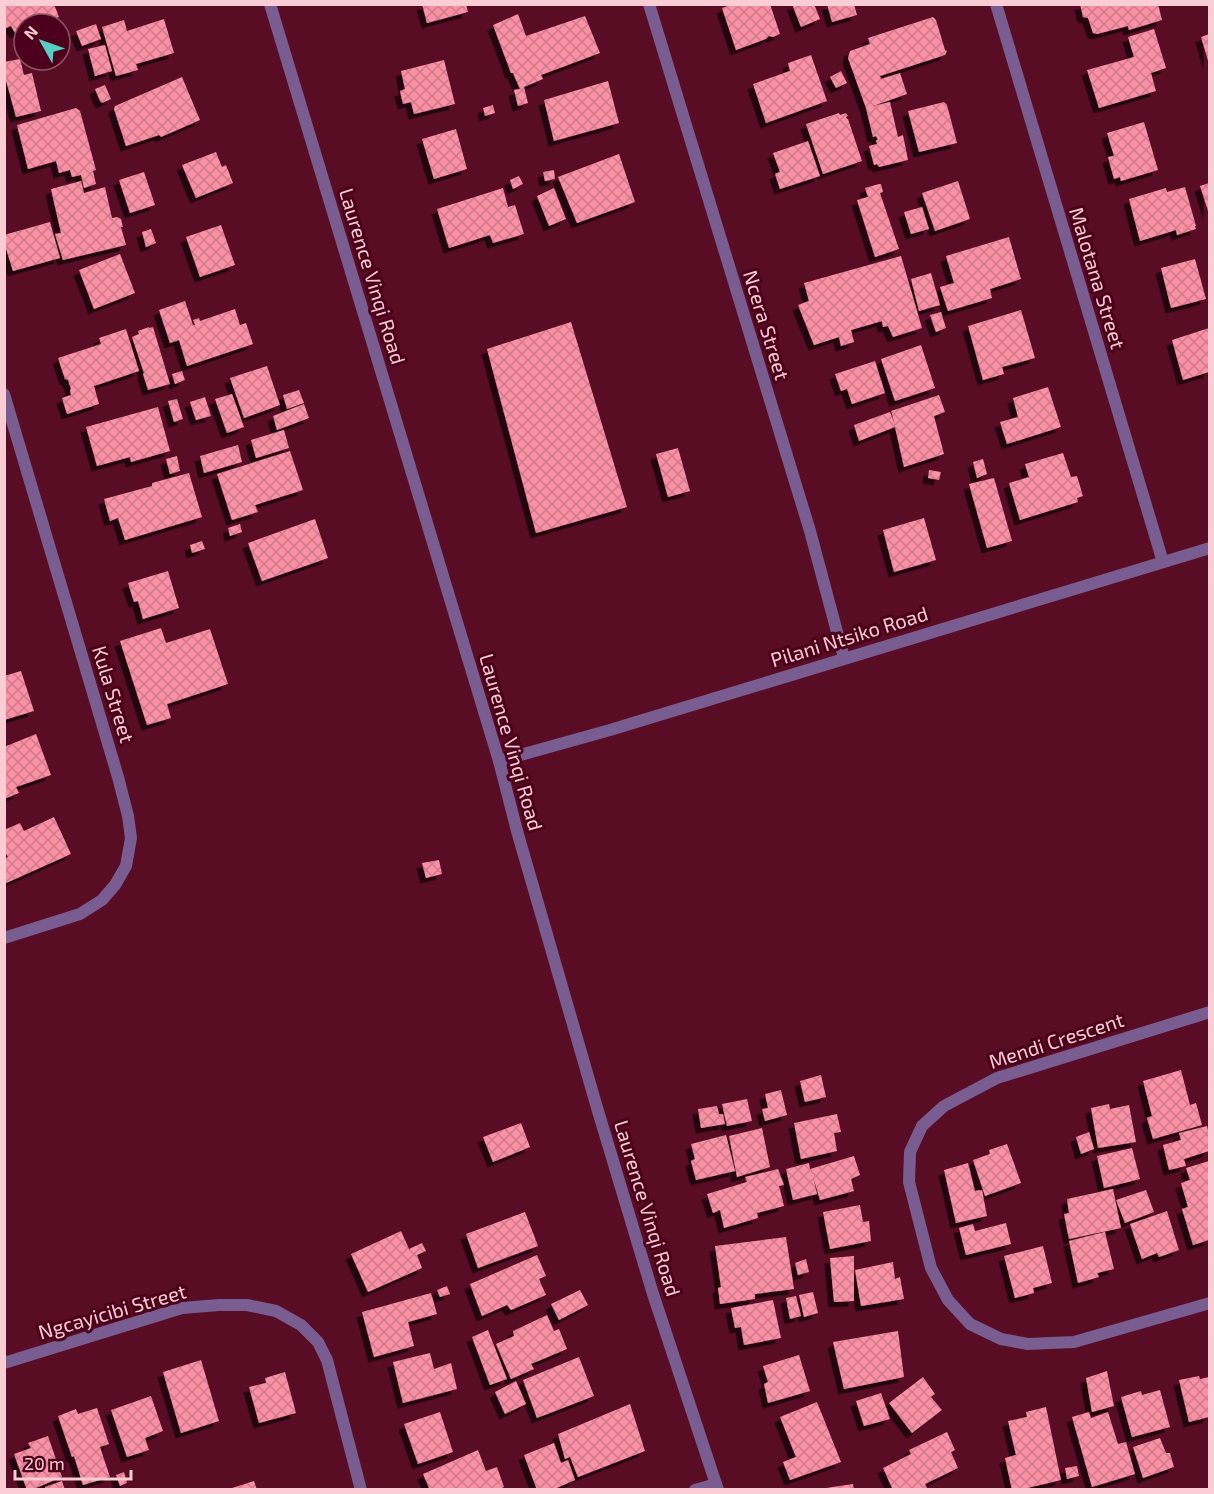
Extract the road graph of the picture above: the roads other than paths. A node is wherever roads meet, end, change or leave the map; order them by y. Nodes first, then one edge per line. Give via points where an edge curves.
1 (270, 4) edge
2 (649, 4) edge
3 (996, 4) edge
4 (4, 394) edge
5 (1209, 548) edge
6 (1162, 562) junction
7 (844, 658) junction
8 (499, 761) junction
9 (4, 938) edge
10 (1209, 1012) edge
11 (1209, 1303) edge
12 (4, 1363) edge
13 (717, 1487) edge
14 (361, 1490) edge
15 (695, 1490) edge

1 - 8 street, Laurence Vinqi Road
2 - 7 street, Ncera Street via 810,531
3 - 6 street, Malotana Street
4 - 9 street, Kula Street via 118,777 131,838 126,866 102,900 80,914
5 - 6 street, Pilani Ntsiko Road
6 - 7 street, Pilani Ntsiko Road
7 - 8 street, Pilani Ntsiko Road
8 - 13 street, Laurence Vinqi Road via 653,1293
10 - 11 street, Mendi Crescent via 997,1078 944,1106 922,1126 910,1152 909,1182 931,1268 948,1300 970,1324 1001,1338 1028,1344 1074,1342
12 - 14 street, Ngcayicibi Street via 182,1308 247,1305 276,1311 302,1325 318,1342 327,1360
13 - 15 street

